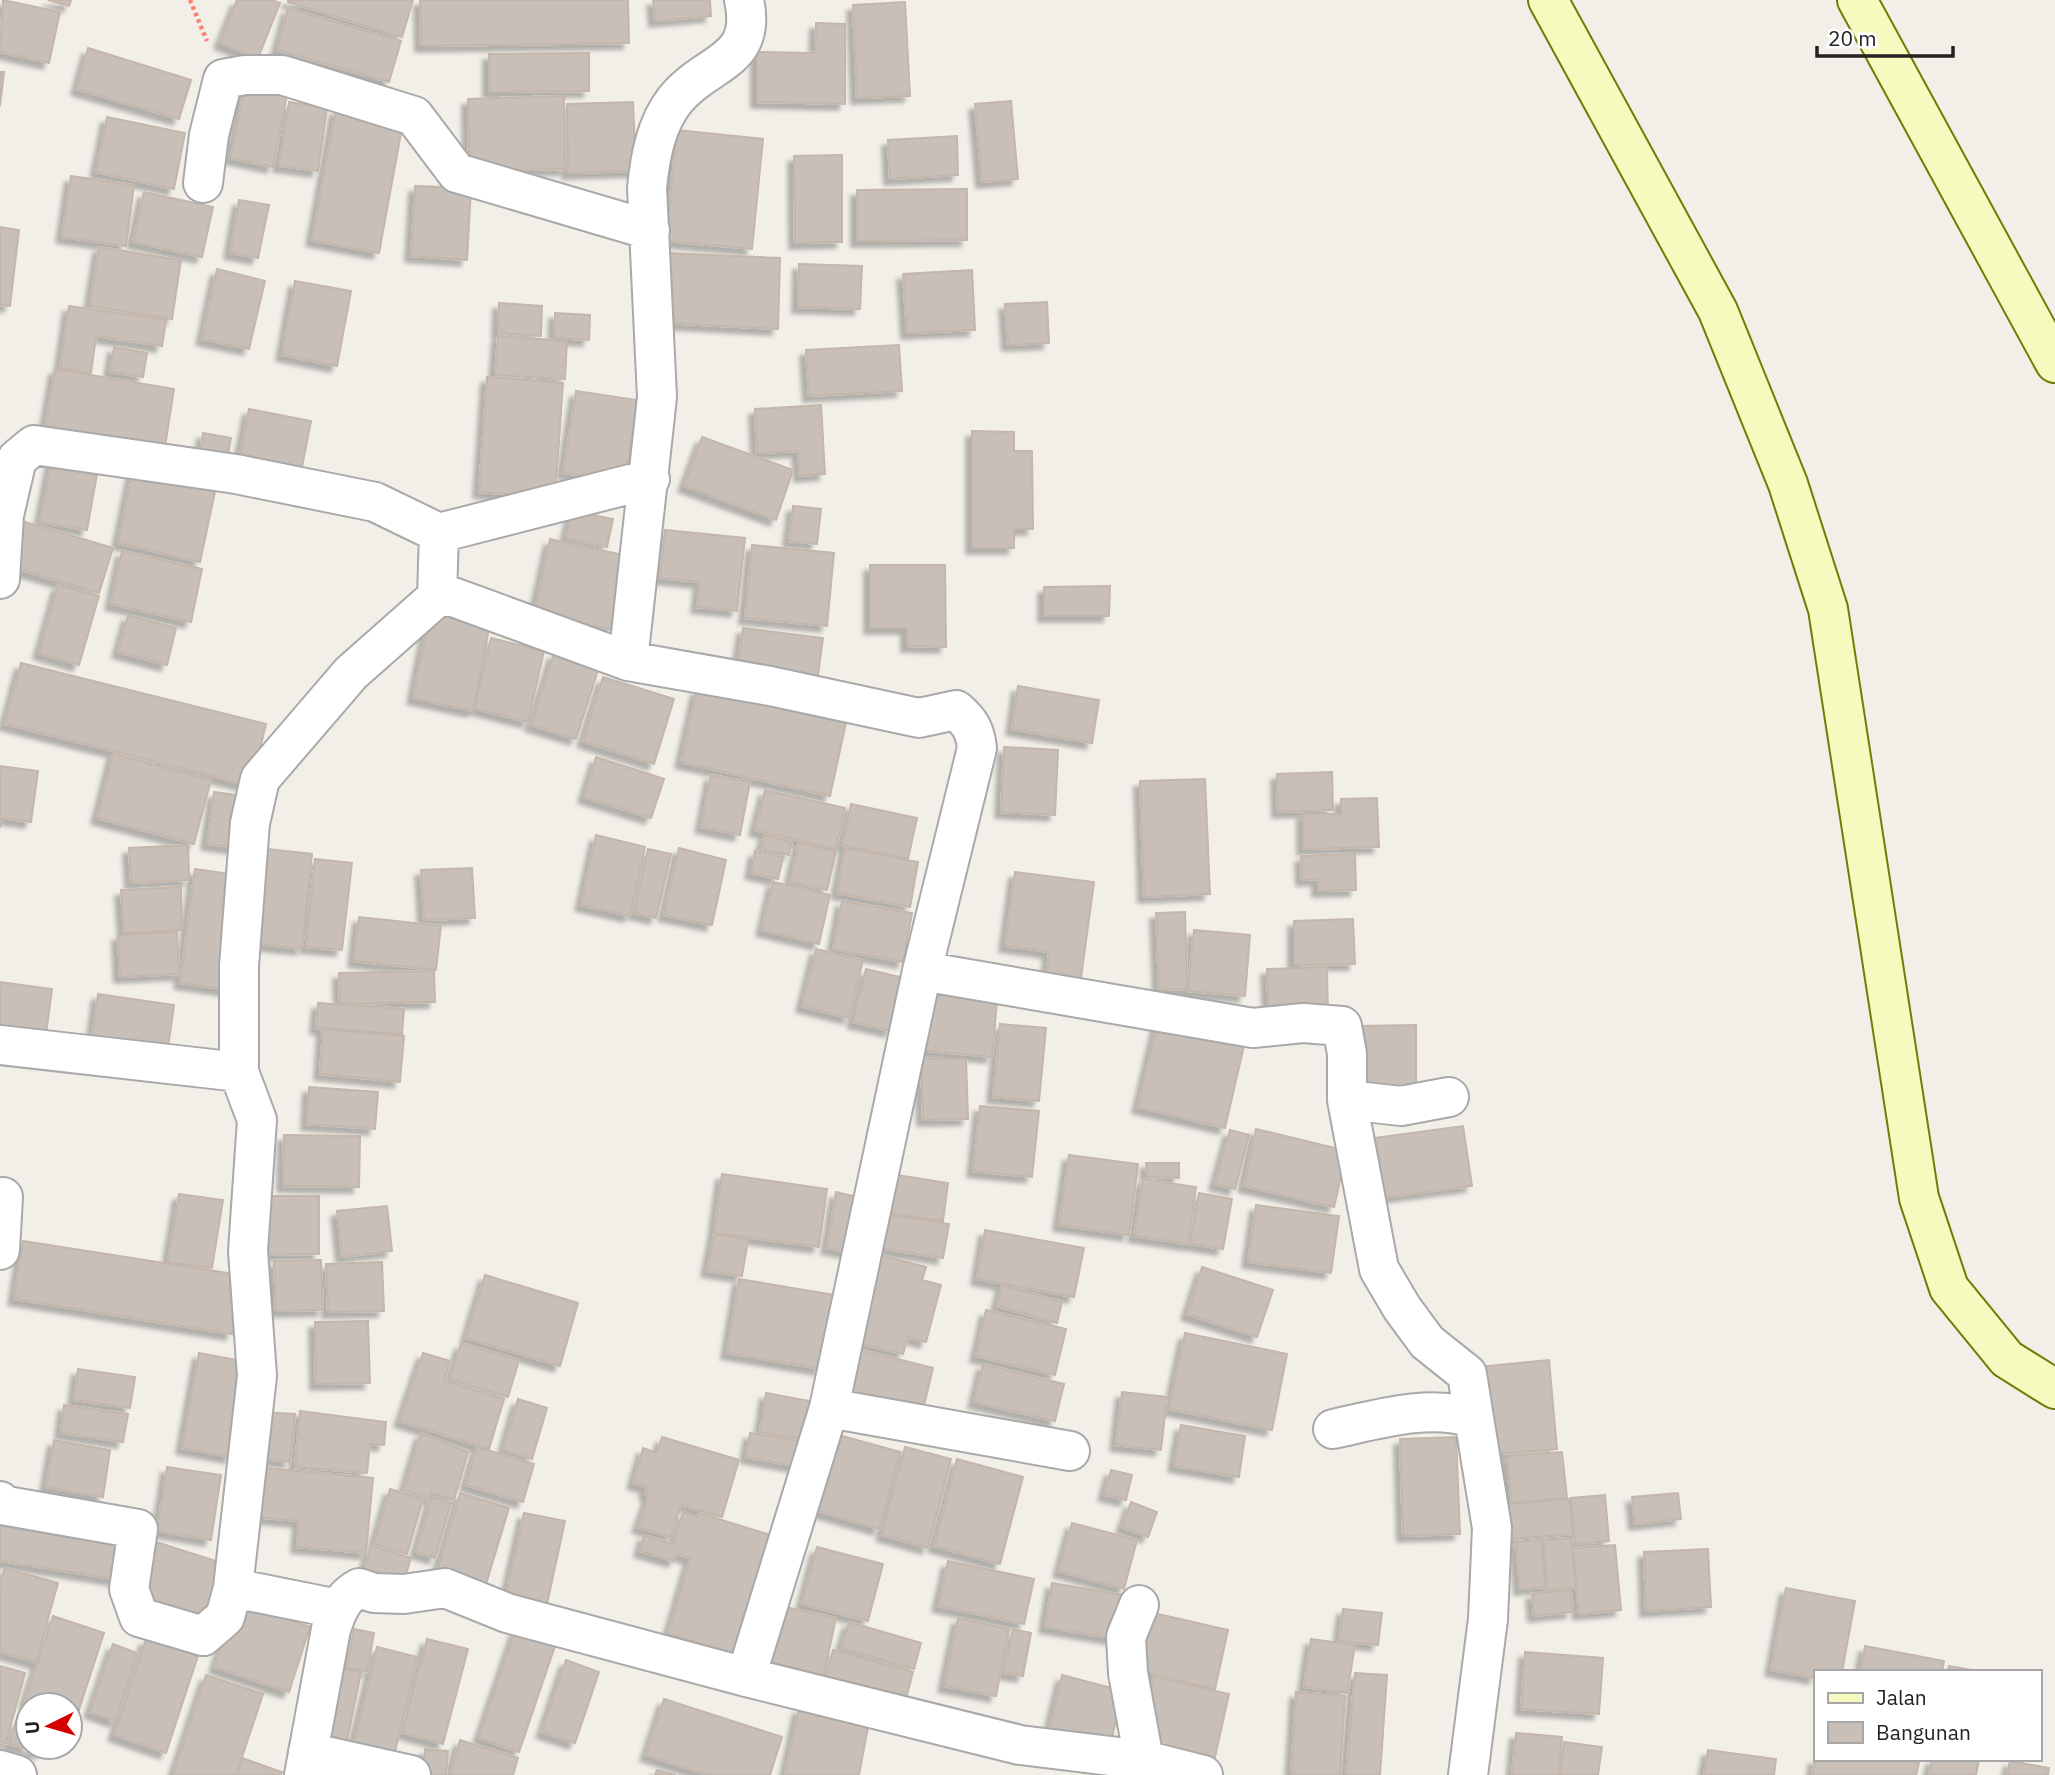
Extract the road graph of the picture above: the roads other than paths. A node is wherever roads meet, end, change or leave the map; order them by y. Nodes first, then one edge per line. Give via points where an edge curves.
1 (744, 0) edge
2 (1548, 0) edge
3 (1857, 0) edge
4 (203, 183) dead end
5 (650, 230) junction
6 (2055, 363) edge
7 (650, 479) junction
8 (439, 533) junction
9 (0, 579) edge
10 (437, 597) junction
11 (628, 662) junction
12 (922, 971) junction
13 (0, 1045) edge
14 (239, 1072) junction
15 (1448, 1097) dead end
16 (1347, 1100) junction
17 (3, 1198) dead end
18 (0, 1250) edge
19 (2055, 1389) edge
20 (828, 1408) junction
21 (1474, 1418) junction
22 (1333, 1429) dead end
23 (1070, 1451) dead end
24 (0, 1501) edge
25 (233, 1588) junction
26 (1139, 1605) dead end
27 (338, 1609) junction
28 (746, 1677) junction
29 (1021, 1760) edge
30 (1144, 1760) junction
31 (306, 1763) edge
32 (0, 1770) edge
33 (16, 1775) edge
34 (411, 1775) edge
35 (1203, 1775) edge
36 (1468, 1775) edge

1 - 5 street via 748,21 744,39 734,53 677,98 664,117 649,162
2 - 19 main road via 1717,311 1788,484 1828,609 1919,1198 1949,1288 2007,1359
3 - 6 main road
4 - 5 street via 223,79 282,75 414,116 457,173
5 - 7 street via 657,397
7 - 8 street
7 - 11 street
8 - 9 street via 375,502 236,474 34,445 18,459 15,470 4,515
8 - 10 street
10 - 11 street via 453,597
10 - 14 street via 351,673 260,779 250,823 239,966
11 - 12 street via 919,718 957,710 971,723 977,748
12 - 16 street via 1253,1028 1303,1023 1342,1026
12 - 20 street
13 - 14 street
14 - 25 street via 257,1120 248,1251 257,1376
15 - 16 street via 1401,1106
16 - 21 street via 1379,1269 1427,1342 1467,1374
17 - 18 street
20 - 23 street
20 - 28 street
21 - 22 street via 1452,1412 1419,1412
21 - 36 street via 1492,1528 1488,1619
24 - 25 street via 1,1505 138,1529 129,1589 139,1617 203,1636 225,1617
25 - 27 street
26 - 30 street via 1126,1637
27 - 28 street via 359,1588 404,1594 445,1588 507,1612
27 - 31 street
28 - 29 street
29 - 30 street
30 - 35 street
31 - 34 street
32 - 33 street

